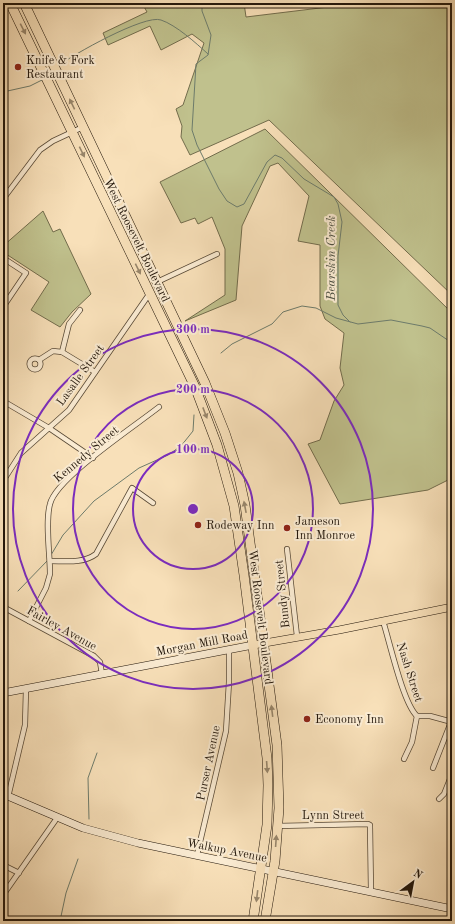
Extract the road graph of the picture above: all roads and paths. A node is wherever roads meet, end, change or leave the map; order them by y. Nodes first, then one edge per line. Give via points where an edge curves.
1 (10, 3) edge
2 (24, 3) edge
3 (83, 127) junction
4 (72, 132) junction
5 (3, 199) edge
6 (217, 254) dead end
7 (3, 258) edge
8 (157, 282) junction
9 (150, 293) junction
10 (3, 307) edge
11 (80, 310) dead end
12 (164, 324) junction
13 (62, 352) junction
14 (194, 358) junction
15 (39, 360) dead end
16 (95, 372) junction
17 (208, 390) junction
18 (3, 401) edge
19 (159, 406) dead end
20 (49, 428) junction
21 (93, 458) junction
22 (3, 480) edge
23 (153, 503) dead end
24 (287, 549) dead end
25 (50, 561) junction
26 (3, 607) edge
27 (452, 607) edge
28 (29, 620) junction
29 (384, 621) junction
30 (297, 636) junction
31 (264, 642) junction
32 (253, 645) junction
33 (229, 649) junction
34 (102, 674) junction
35 (26, 689) junction
36 (3, 693) edge
37 (417, 716) junction
38 (452, 722) edge
39 (404, 759) dead end
40 (433, 768) dead end
41 (452, 774) edge
42 (6, 795) edge
43 (439, 799) dead end
44 (58, 818) junction
45 (277, 826) junction
46 (197, 855) junction
47 (3, 865) edge
48 (261, 868) junction
49 (273, 870) junction
50 (19, 873) junction
51 (371, 892) junction
52 (3, 895) edge
53 (452, 909) edge
54 (253, 921) edge
55 (265, 921) edge

1 -> 4 highway, West Roosevelt Boulevard
3 -> 2 highway, West Roosevelt Boulevard
3 - 4 street
3 - 8 highway, West Roosevelt Boulevard
4 - 5 street via 40,150
4 -> 9 highway, West Roosevelt Boulevard
6 - 8 street
7 - 10 street via 26,273
8 - 14 highway, West Roosevelt Boulevard
9 - 12 highway, West Roosevelt Boulevard
9 - 14 highway via 152,291 156,294
9 - 16 street, Lasalle Street
11 - 13 street via 66,331
12 - 17 highway via 180,346 201,388
12 -> 32 highway, West Roosevelt Boulevard via 195,387 224,467 234,506
13 - 15 street via 53,352
13 - 16 street
14 - 17 highway, West Roosevelt Boulevard
16 - 20 street, Lasalle Street via 68,410
31 -> 17 highway, West Roosevelt Boulevard via 248,524 238,473
18 - 20 street
19 - 21 street, Kennedy Street
20 - 21 street
20 - 22 street, Lasalle Street via 21,453
21 - 25 street, Kennedy Street via 60,487 50,503
23 - 25 street via 132,488 102,544 91,558 81,561
24 - 30 street, Bundy Street
25 - 28 street, Kennedy Street via 46,588
26 - 28 street, Fairley Avenue
27 - 29 main road, Morgan Mill Road
28 - 34 street, Fairley Avenue via 98,659
29 - 30 main road, Morgan Mill Road
29 - 37 street, Nash Street via 410,707
30 - 31 main road, Morgan Mill Road
31 - 32 main road, Morgan Mill Road
45 -> 31 highway, West Roosevelt Boulevard via 277,745
32 - 33 street, Morgan Mill Road
32 -> 48 highway, West Roosevelt Boulevard via 268,785 265,847
33 - 34 street, Morgan Mill Road
33 - 46 street, Purser Avenue via 226,731
34 - 35 street, Morgan Mill Road
35 - 36 street, Morgan Mill Road
35 - 42 street via 25,725
37 - 38 street, Nash Street via 430,716
37 - 39 street via 412,742
38 - 40 street
41 - 43 street via 444,794
42 - 44 street, Walkup Avenue
44 - 46 street, Walkup Avenue via 97,832
44 - 50 street
49 -> 45 highway, West Roosevelt Boulevard
45 - 51 street, Lynn Street via 370,825
46 - 48 street, Walkup Avenue
47 - 50 street
48 - 49 street, Walkup Avenue
48 -> 54 highway, West Roosevelt Boulevard
49 - 51 street, Walkup Avenue
49 - 55 highway, West Roosevelt Boulevard
50 - 52 street
51 - 53 street, Walkup Avenue

